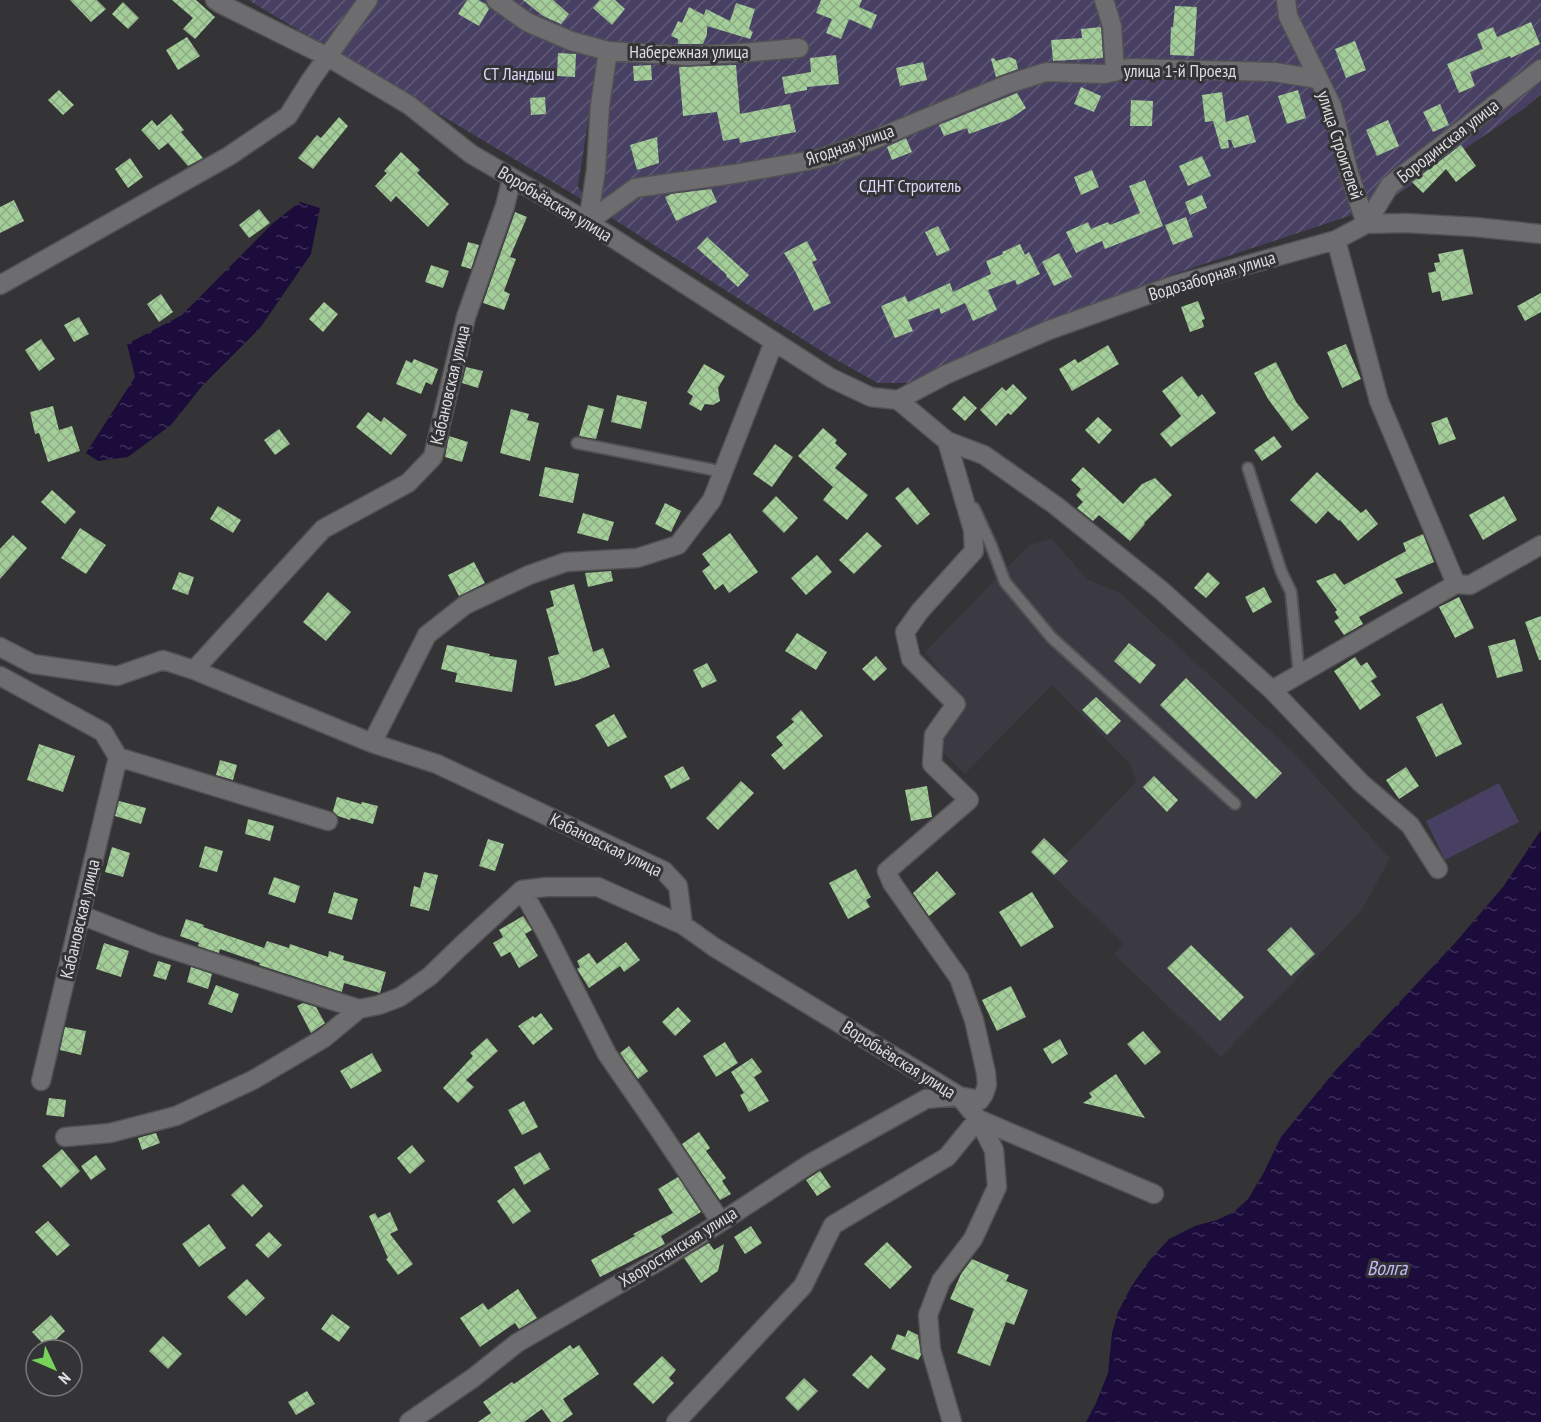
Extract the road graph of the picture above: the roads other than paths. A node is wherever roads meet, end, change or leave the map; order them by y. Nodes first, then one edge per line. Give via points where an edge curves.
1 (215, 0) edge
2 (368, 0) edge
3 (496, 0) edge
4 (1104, 0) edge
5 (1286, 0) edge
6 (798, 48) dead end
7 (608, 51) junction
8 (329, 55) junction
9 (1541, 69) edge
10 (1115, 72) junction
11 (1318, 79) junction
12 (512, 178) junction
13 (588, 222) junction
14 (1366, 224) junction
15 (1541, 234) edge
16 (1336, 240) junction
17 (0, 285) edge
18 (774, 342) junction
19 (898, 400) junction
20 (947, 441) junction
21 (577, 443) dead end
22 (1248, 468) dead end
23 (956, 470) junction
24 (724, 472) junction
25 (1541, 545) edge
26 (1456, 584) junction
27 (0, 647) edge
28 (194, 670) junction
29 (1299, 674) junction
30 (0, 676) edge
31 (1272, 690) junction
32 (372, 743) junction
33 (118, 757) junction
34 (1234, 804) dead end
35 (328, 821) dead end
36 (1438, 869) dead end
37 (522, 890) junction
38 (81, 915) junction
39 (683, 925) junction
40 (359, 1009) junction
41 (41, 1081) dead end
42 (959, 1096) junction
43 (978, 1119) junction
44 (65, 1137) dead end
45 (1154, 1194) dead end
46 (721, 1222) junction
47 (409, 1422) edge
48 (676, 1422) edge
49 (952, 1422) edge

1 - 8 street, Воробьёвская улица
2 - 8 street
3 - 7 street via 527,22 571,41
4 - 10 street, улица 1-й Проезд via 1112,26
5 - 11 street, улица Строителей via 1288,16
6 - 7 street, Набережная улица via 688,56
7 - 13 street, Набережная улица
8 - 12 street, Воробьёвская улица via 409,105 471,154
8 - 17 street via 288,116 229,156
9 - 14 street, Бородинская улица via 1390,185
10 - 11 street, улица 1-й Проезд via 1129,68 1274,72
10 - 13 street, Ягодная улица via 1047,72 819,159 635,188
11 - 14 street, улица Строителей via 1332,106
12 - 13 street, Воробьёвская улица
12 - 28 street, Кабановская улица via 466,317 433,457 408,483 323,529
13 - 18 street, Воробьёвская улица
14 - 15 street, Водозаборная улица via 1405,223
14 - 16 street, Водозаборная улица
16 - 19 street, Водозаборная улица via 1175,285 1049,330
16 - 26 street via 1379,401
18 - 19 street, Воробьёвская улица via 831,378 871,397
18 - 24 street
19 - 20 street
20 - 23 street
20 - 31 street via 984,455 1055,506 1162,591
21 - 24 lane
22 - 29 lane via 1291,592
23 - 34 lane via 1005,582 1052,638
23 - 42 street, Хворостянская улица via 973,530 974,551 905,632 910,659 956,704 934,735 932,764 969,800 887,871 959,978 974,1020 987,1085 980,1100
24 - 32 street via 712,500 678,545 637,558 566,562 465,604 427,636
25 - 26 street via 1470,585
26 - 29 street
27 - 28 street, Кабановская улица via 33,664 117,675 163,660
28 - 32 street, Кабановская улица
29 - 31 street
30 - 33 street via 104,732
31 - 36 street via 1361,783 1410,825
32 - 39 street, Кабановская улица via 437,764 664,871 678,886
33 - 35 street
33 - 38 street, Кабановская улица
37 - 39 street, Воробьёвская улица via 598,888
37 - 40 street via 430,976 400,997
37 - 46 street via 607,1054
38 - 40 street via 155,944
38 - 41 street, Кабановская улица
39 - 42 street, Воробьёвская улица
40 - 44 street via 324,1038 254,1080 176,1116 110,1133
42 - 43 street, Воробьёвская улица
42 - 46 street, Хворостянская улица via 926,1099 811,1163
43 - 45 street, Воробьёвская улица
43 - 48 street via 947,1157 833,1224 803,1286
43 - 49 street via 994,1150 997,1187 973,1239 941,1281 928,1315 931,1350
46 - 47 street, Хворостянская улица via 517,1344

